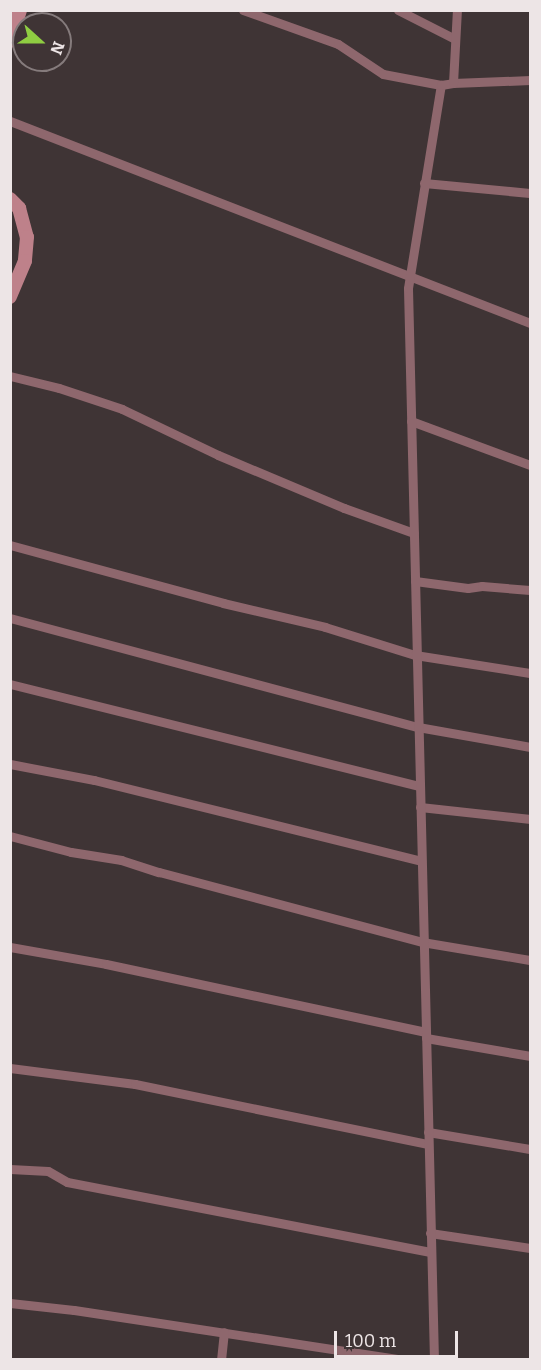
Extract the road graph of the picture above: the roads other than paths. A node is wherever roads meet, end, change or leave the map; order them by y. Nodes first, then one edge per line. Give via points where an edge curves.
1 (20, 10) edge
2 (243, 10) edge
3 (398, 10) edge
4 (457, 10) edge
5 (455, 39) junction
6 (10, 41) edge
7 (531, 80) edge
8 (453, 83) junction
9 (441, 85) junction
10 (10, 121) edge
11 (424, 183) junction
12 (531, 193) edge
13 (10, 200) edge
14 (410, 276) junction
15 (10, 297) edge
16 (531, 323) edge
17 (10, 376) edge
18 (411, 421) junction
19 (531, 465) edge
20 (414, 533) junction
21 (10, 544) edge
22 (415, 581) junction
23 (531, 590) edge
24 (10, 618) edge
25 (415, 655) junction
26 (531, 672) edge
27 (10, 684) edge
28 (418, 727) junction
29 (531, 747) edge
30 (10, 764) edge
31 (420, 786) junction
32 (420, 807) junction
33 (531, 819) edge
34 (10, 836) edge
35 (421, 861) junction
36 (422, 942) junction
37 (10, 947) edge
38 (531, 960) edge
39 (426, 1035) junction
40 (531, 1056) edge
41 (10, 1068) edge
42 (428, 1132) junction
43 (427, 1143) junction
44 (531, 1149) edge
45 (10, 1168) edge
46 (430, 1233) junction
47 (531, 1248) edge
48 (430, 1252) junction
49 (10, 1303) edge
50 (224, 1332) junction
51 (221, 1359) edge
52 (405, 1359) edge
53 (434, 1359) edge

1 - 6 street
2 - 9 street via 338,44 383,74
3 - 5 street
4 - 5 street
5 - 8 street
7 - 8 street
8 - 9 street
9 - 11 street
10 - 14 street
11 - 12 street
11 - 14 street
13 - 15 street via 19,208 27,237 25,261
14 - 16 street
14 - 18 street
17 - 20 street via 122,409 228,459
18 - 19 street
18 - 20 street
20 - 22 street
21 - 25 street via 325,627
22 - 23 street
22 - 25 street
24 - 28 street
25 - 26 street
25 - 28 street
27 - 31 street
28 - 29 street
28 - 31 street
30 - 35 street via 94,780
31 - 32 street
32 - 33 street
32 - 35 street
34 - 36 street via 121,860
35 - 36 street
36 - 38 street
36 - 39 street
37 - 39 street via 106,964
39 - 40 street
39 - 42 street
41 - 43 street via 135,1084
42 - 43 street
42 - 44 street
43 - 46 street
45 - 48 street via 48,1171 67,1182
46 - 47 street
46 - 48 street
48 - 53 street
49 - 50 street
50 - 51 street
50 - 52 street

